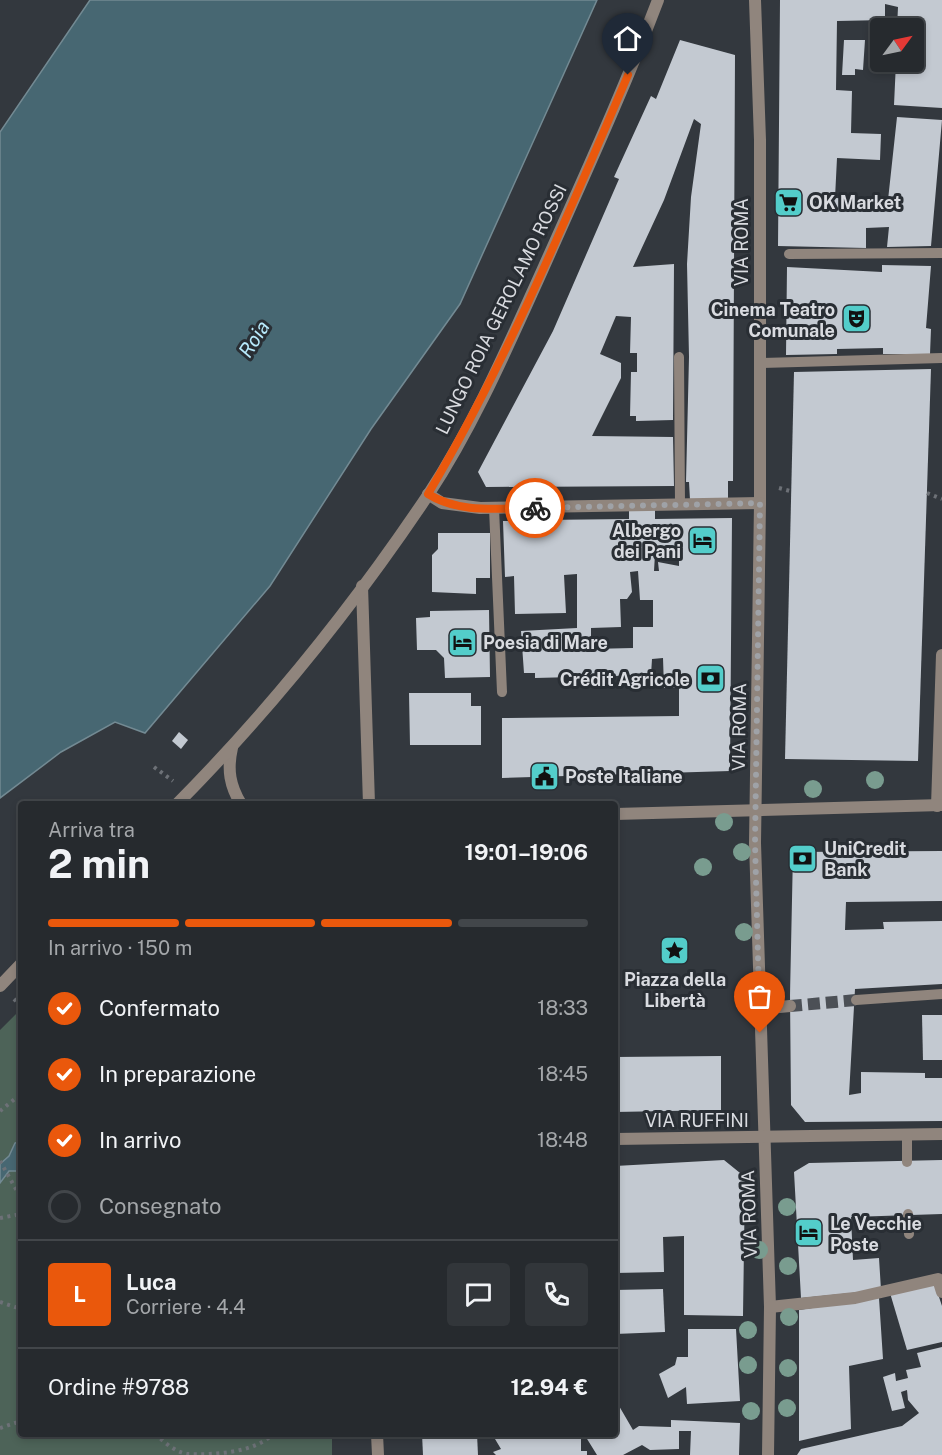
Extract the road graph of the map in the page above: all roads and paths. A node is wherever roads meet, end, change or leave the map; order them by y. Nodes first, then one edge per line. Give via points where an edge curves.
1 (658, 0) edge
2 (755, 0) edge
3 (942, 253) edge
4 (789, 254) dead end
5 (679, 357) dead end
6 (942, 358) edge
7 (759, 363) junction
8 (927, 493) dead end
9 (428, 494) junction
10 (942, 499) edge
11 (760, 503) junction
12 (680, 505) junction
13 (494, 508) junction
14 (362, 586) junction
15 (942, 655) edge
16 (502, 692) dead end
17 (232, 748) junction
18 (180, 801) edge
19 (239, 801) edge
20 (369, 801) edge
21 (940, 806) edge
22 (756, 809) junction
23 (618, 814) edge
24 (18, 967) edge
25 (0, 986) edge
26 (942, 994) edge
27 (856, 1000) tunnel mouth
28 (790, 1006) tunnel mouth
29 (759, 1009) junction
30 (18, 1097) edge
31 (0, 1112) edge
32 (942, 1134) edge
33 (907, 1136) junction
34 (763, 1138) junction
35 (618, 1139) edge
36 (0, 1161) edge
37 (907, 1161) dead end
38 (18, 1193) edge
39 (908, 1214) dead end
40 (18, 1215) edge
41 (0, 1218) edge
42 (909, 1234) dead end
43 (942, 1292) edge
44 (0, 1302) edge
45 (770, 1307) junction
46 (18, 1308) edge
47 (18, 1422) edge
48 (0, 1428) edge
49 (158, 1437) edge
50 (268, 1437) edge
51 (377, 1437) edge
52 (378, 1455) edge
53 (768, 1455) edge

1 - 9 street, LUNGO ROIA GEROLAMO ROSSI via 526,306 489,385
2 - 7 street, VIA ROMA via 760,140
3 - 4 lane
5 - 12 lane
6 - 7 lane
7 - 11 street, VIA ROMA
8 - 10 path
9 - 13 street via 442,503
9 - 14 street, LUNGO ROIA GEROLAMO ROSSI
11 - 12 street
11 - 22 street, VIA ROMA
12 - 13 street
13 - 16 lane
14 - 17 street, LUNGO ROIA GEROLAMO ROSSI
14 - 20 street
15 - 21 street
17 - 18 street, LUNGO ROIA GEROLAMO ROSSI
17 - 19 street via 230,776
21 - 22 street
22 - 23 street
22 - 29 street, VIA ROMA
24 - 25 street
26 - 27 lane
28 - 29 street
29 - 34 street, VIA ROMA
30 - 31 path
32 - 33 street, VIA RUFFINI
33 - 34 street, VIA RUFFINI
33 - 37 lane
34 - 35 street, VIA RUFFINI
34 - 45 street, VIA ROMA
36 - 38 path
39 - 42 lane
40 - 41 path
43 - 45 street via 938,1279 855,1298
44 - 46 path
45 - 53 street, VIA ROMA
47 - 48 path
49 - 50 path via 186,1454 239,1450
51 - 52 street

